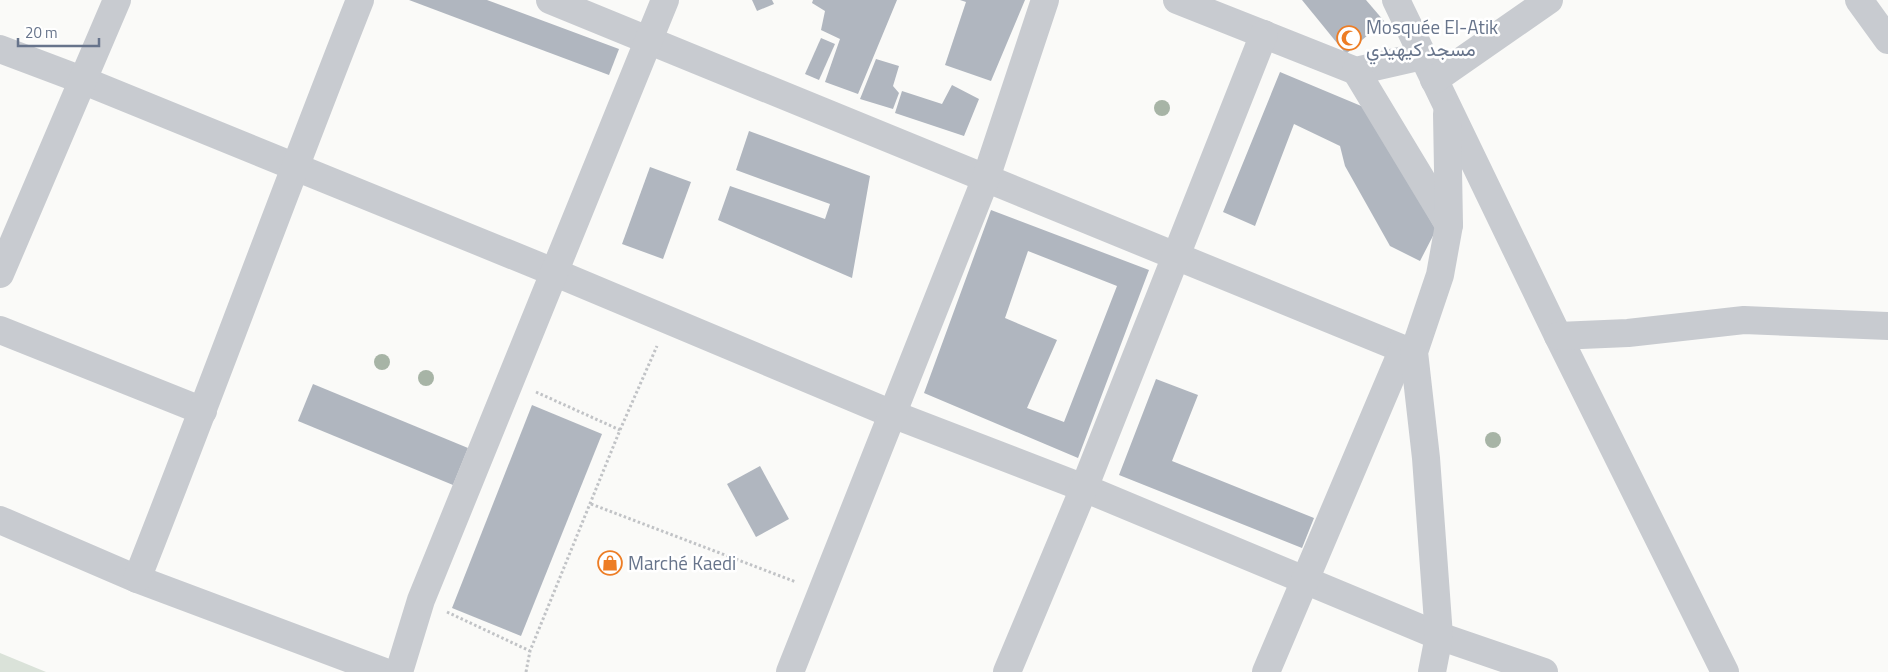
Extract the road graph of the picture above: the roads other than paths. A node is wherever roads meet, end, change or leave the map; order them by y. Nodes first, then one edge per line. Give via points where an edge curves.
1 (117, 0) edge
2 (360, 0) edge
3 (550, 0) edge
4 (665, 0) edge
5 (1045, 0) edge
6 (1178, 0) edge
7 (1396, 0) edge
8 (1549, 0) edge
9 (1859, 0) edge
10 (1264, 34) junction
11 (649, 40) junction
12 (1888, 40) edge
13 (0, 49) edge
14 (1422, 56) junction
15 (1356, 71) junction
16 (82, 80) junction
17 (1434, 80) junction
18 (1447, 108) junction
19 (294, 166) junction
20 (986, 178) junction
21 (1449, 224) junction
22 (1176, 257) junction
23 (556, 273) junction
24 (0, 274) edge
25 (1888, 326) edge
26 (0, 330) edge
27 (1558, 336) junction
28 (1409, 351) junction
29 (203, 411) junction
30 (892, 414) junction
31 (1084, 488) junction
32 (0, 520) edge
33 (137, 579) junction
34 (1304, 579) junction
35 (1439, 636) junction
36 (385, 672) edge
37 (399, 672) edge
38 (790, 672) edge
39 (1007, 672) edge
40 (1266, 672) edge
41 (1432, 672) edge
42 (1544, 672) edge
43 (1725, 672) edge

1 - 16 street
2 - 19 street
3 - 11 street
4 - 11 street
5 - 20 street
6 - 10 street
7 - 14 street
8 - 17 street
9 - 12 street
10 - 15 street
10 - 22 street
11 - 20 street
11 - 23 street
13 - 16 street
14 - 15 street
14 - 17 street
15 - 21 street
16 - 19 street
16 - 24 street
17 - 18 street
18 - 21 street
18 - 27 street
19 - 23 street
19 - 29 street
20 - 22 street
20 - 30 street
21 - 28 street via 1440,275
22 - 28 street
22 - 31 street
23 - 30 street
23 - 37 street via 421,600
25 - 27 street via 1744,320 1628,333
26 - 29 street
27 - 43 street
28 - 34 street
28 - 35 street via 1426,458
29 - 33 street
30 - 31 street
30 - 38 street
31 - 34 street
31 - 39 street
32 - 33 street
33 - 36 street
34 - 35 street
34 - 40 street
35 - 41 street
35 - 42 street

